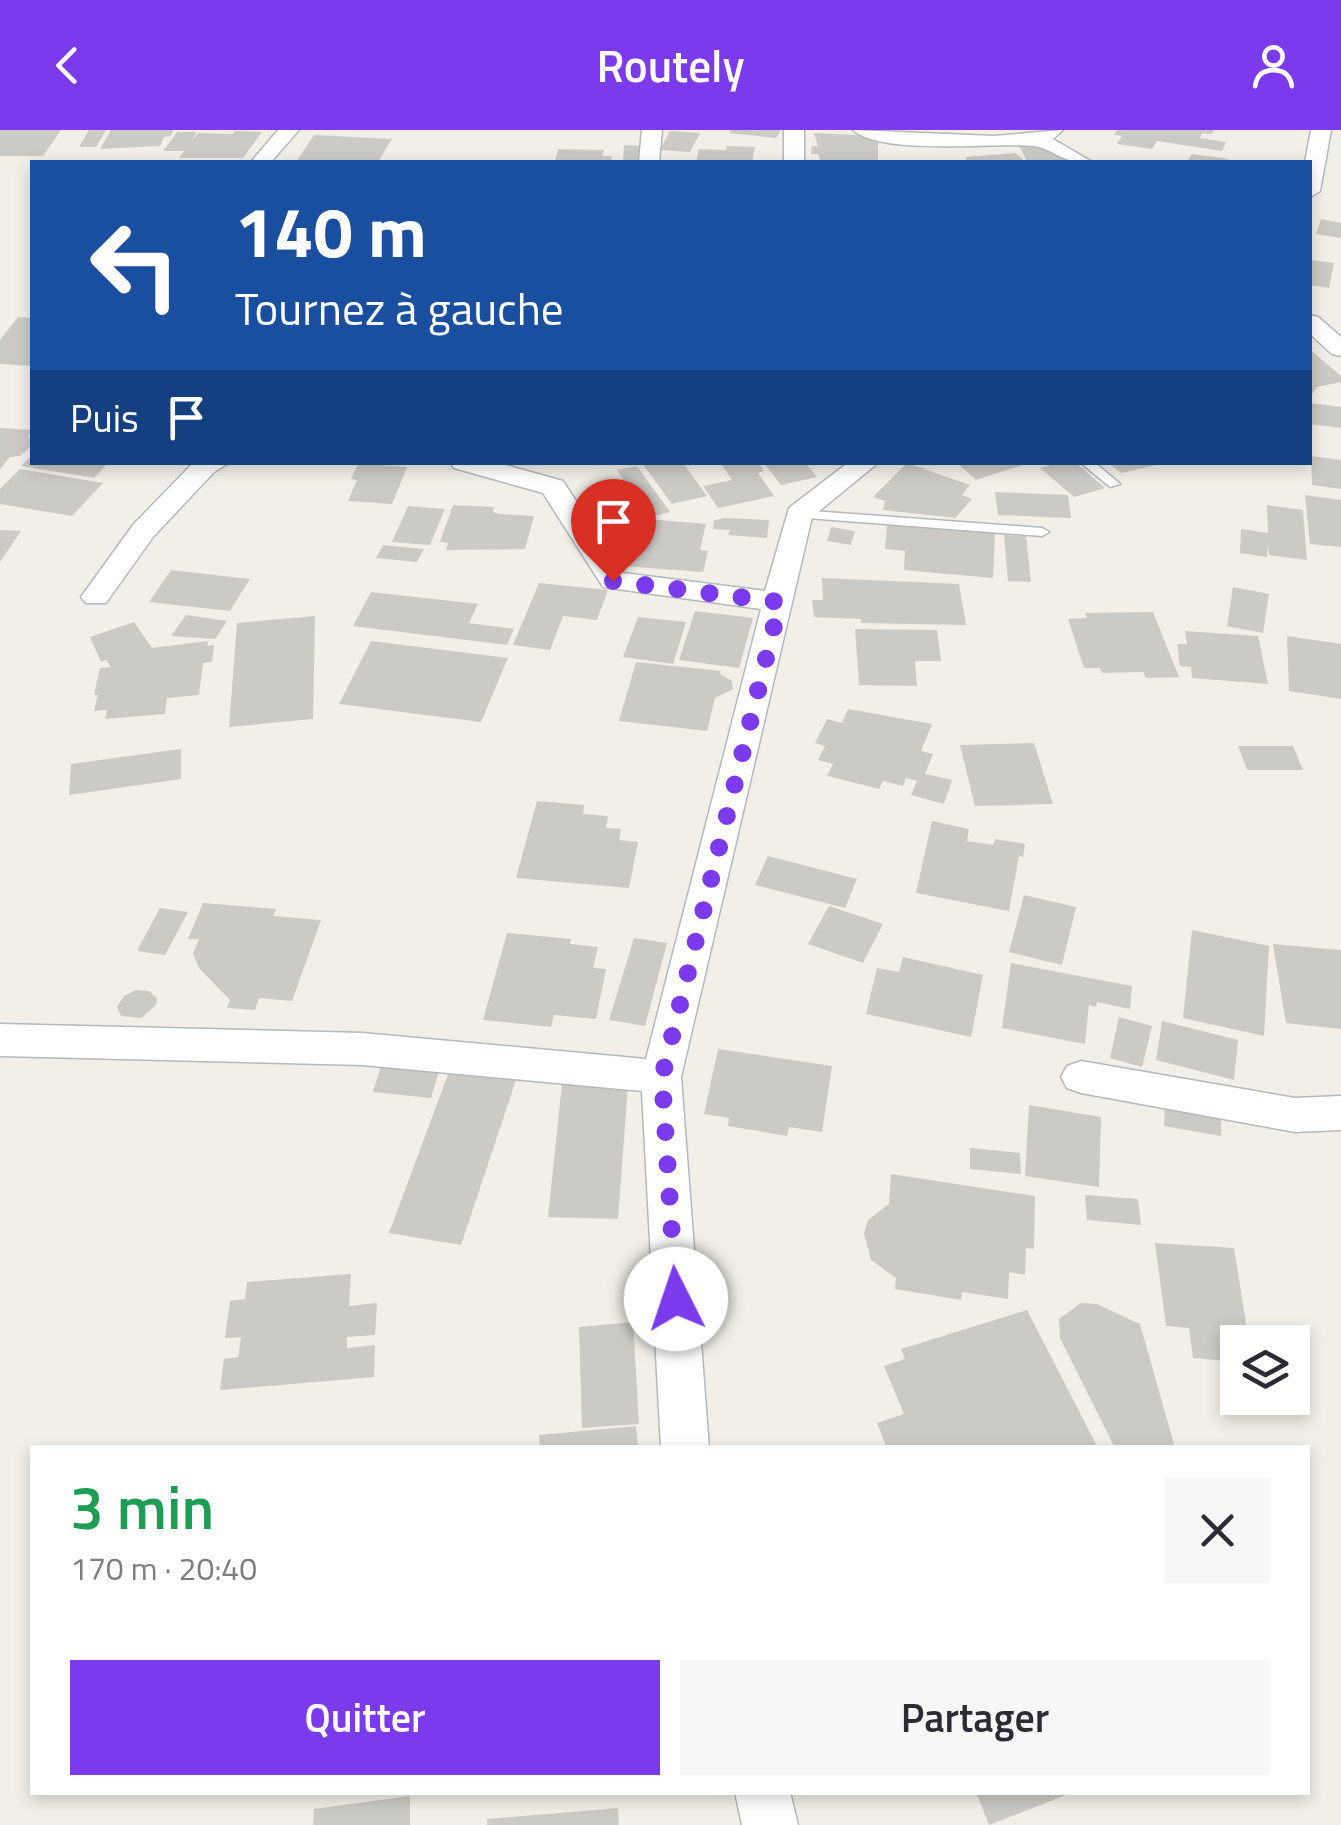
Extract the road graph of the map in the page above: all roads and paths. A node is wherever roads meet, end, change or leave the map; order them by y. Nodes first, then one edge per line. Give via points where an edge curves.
1 (288, 130) edge
2 (652, 130) edge
3 (794, 130) edge
4 (863, 130) edge
5 (1321, 130) edge
6 (1046, 135) edge
7 (918, 140) junction
8 (263, 160) edge
9 (650, 160) edge
10 (794, 160) edge
11 (924, 160) edge
12 (1079, 160) edge
13 (1312, 180) edge
14 (1312, 324) edge
15 (1341, 349) edge
16 (208, 465) edge
17 (474, 465) edge
18 (862, 465) edge
19 (1090, 465) edge
20 (1114, 484) dead end
21 (799, 514) junction
22 (1042, 532) dead end
23 (96, 597) dead end
24 (780, 602) junction
25 (0, 1040) edge
26 (662, 1077) junction
27 (1081, 1077) dead end
28 (1341, 1113) edge
29 (685, 1445) edge
30 (763, 1795) edge
31 (770, 1825) edge

1 - 8 street
2 - 9 street
3 - 10 street
4 - 7 street
5 - 13 street
6 - 7 street via 981,144
6 - 12 street
7 - 11 street
14 - 15 street
16 - 23 street via 142,531
17 - 24 street via 553,487 613,581
18 - 21 street
19 - 20 lane
21 - 22 lane
21 - 24 street
24 - 26 street
25 - 26 street via 345,1048
26 - 29 street
27 - 28 street via 1295,1115
30 - 31 street

